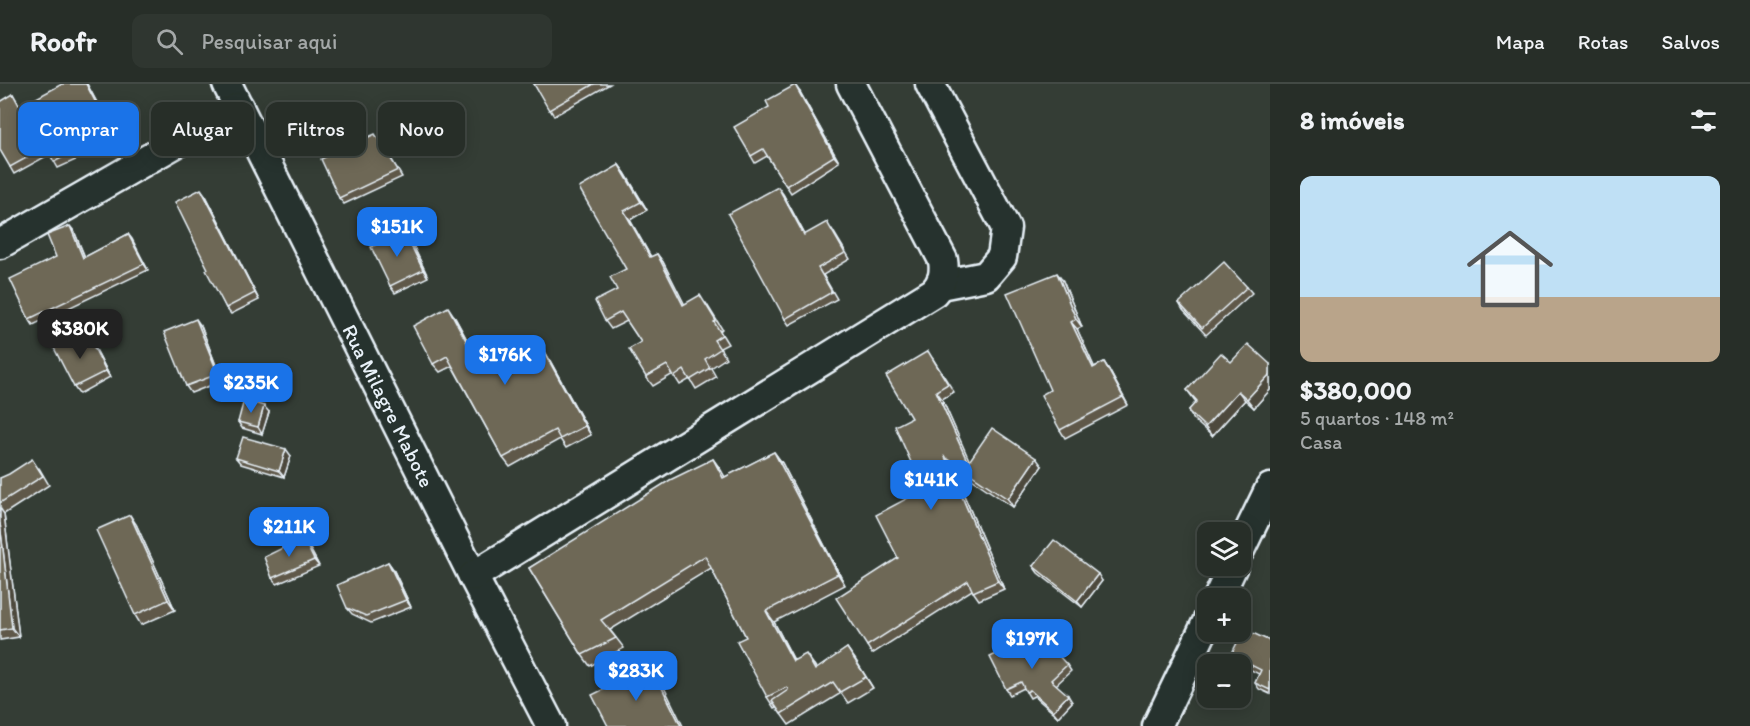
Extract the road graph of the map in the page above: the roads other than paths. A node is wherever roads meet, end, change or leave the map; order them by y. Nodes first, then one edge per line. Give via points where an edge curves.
1 (851, 84) edge
2 (930, 84) edge
3 (233, 96) edge
4 (0, 244) edge
5 (940, 285) junction
6 (1270, 488) edge
7 (1251, 527) edge
8 (473, 576) junction
9 (1197, 642) edge
10 (551, 726) edge
11 (1157, 726) edge

1 - 5 street via 943,260
2 - 5 street via 1006,228 1002,257 986,276
3 - 4 street
3 - 8 street, Rua Milagre Mabote
5 - 8 street
6 - 7 street
8 - 10 street, Rua Milagre Mabote
9 - 11 street

